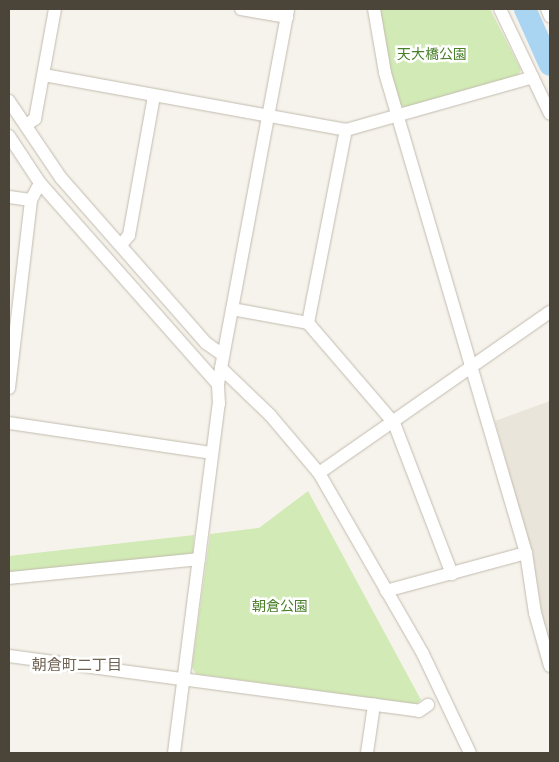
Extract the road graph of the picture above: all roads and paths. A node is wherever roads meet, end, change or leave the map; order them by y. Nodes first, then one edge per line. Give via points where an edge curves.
1 (55, 9) edge
2 (242, 9) edge
3 (374, 9) edge
4 (500, 9) edge
5 (547, 9) edge
6 (287, 13) edge
7 (550, 16) edge
8 (44, 75) junction
9 (533, 78) junction
10 (154, 96) junction
11 (9, 101) edge
12 (550, 114) edge
13 (268, 116) junction
14 (397, 117) junction
15 (26, 125) junction
16 (346, 130) junction
17 (9, 136) edge
18 (40, 183) junction
19 (9, 197) edge
20 (31, 200) junction
21 (121, 245) junction
22 (232, 309) junction
23 (550, 312) edge
24 (308, 323) junction
25 (223, 355) junction
26 (472, 365) junction
27 (220, 368) junction
28 (218, 384) junction
29 (9, 388) edge
30 (9, 423) edge
31 (394, 423) junction
32 (212, 453) junction
33 (320, 473) junction
34 (526, 553) junction
35 (199, 559) junction
36 (452, 574) junction
37 (9, 578) edge
38 (386, 591) junction
39 (9, 656) edge
40 (550, 666) edge
41 (185, 679) junction
42 (374, 705) junction
43 (428, 705) dead end
44 (174, 753) edge
45 (367, 753) edge
46 (470, 753) edge

1 - 8 street
2 - 6 street
3 - 14 street via 385,73
4 - 9 street
5 - 7 street
6 - 13 street
8 - 10 street
8 - 15 street via 35,119
9 - 12 street
9 - 14 street
10 - 13 street
10 - 21 street via 129,235
11 - 15 street
13 - 16 street
13 - 22 street
14 - 16 street
14 - 26 street
15 - 21 street via 61,178
16 - 24 street
17 - 18 street
18 - 20 street
18 - 28 street
19 - 20 street
20 - 29 street
21 - 25 street via 206,343
22 - 24 street
22 - 25 street
23 - 26 street
24 - 31 street
25 - 27 street
26 - 31 street
26 - 34 street
27 - 28 street
27 - 33 street via 270,416
28 - 32 street via 219,404
30 - 32 street
31 - 33 street
31 - 36 street
32 - 35 street
33 - 38 street
34 - 36 street
34 - 40 street via 535,613
35 - 37 street
35 - 41 street
36 - 38 street
38 - 46 street via 423,654
39 - 41 street
41 - 42 street
41 - 44 street
42 - 43 street via 419,711
42 - 45 street

